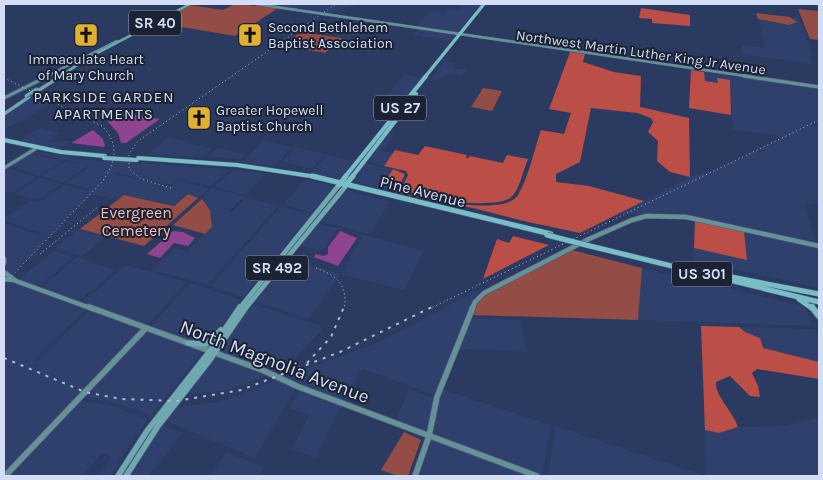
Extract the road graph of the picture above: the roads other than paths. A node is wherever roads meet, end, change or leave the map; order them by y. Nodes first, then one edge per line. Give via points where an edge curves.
1 (186, 4) edge
2 (190, 4) edge
3 (256, 4) edge
4 (486, 4) edge
5 (139, 30) junction
6 (462, 34) junction
7 (117, 40) junction
8 (819, 87) edge
9 (38, 89) junction
10 (4, 98) edge
11 (4, 113) edge
12 (4, 140) edge
13 (14, 142) junction
14 (35, 149) junction
15 (104, 157) junction
16 (4, 168) edge
17 (343, 184) junction
18 (819, 246) edge
19 (4, 259) edge
20 (4, 263) edge
21 (4, 272) edge
22 (4, 279) edge
23 (13, 280) junction
24 (741, 281) junction
25 (815, 293) edge
26 (789, 295) junction
27 (812, 300) junction
28 (819, 301) edge
29 (819, 316) edge
30 (232, 318) junction
31 (146, 328) junction
32 (188, 343) junction
33 (212, 352) junction
34 (430, 436) junction
35 (5, 476) edge
36 (118, 476) edge
37 (126, 476) edge
38 (415, 476) edge
39 (537, 476) edge

1 - 5 main road, SR 40
2 - 5 main road, SR 40
3 - 6 main road, Northwest Martin Luther King Jr Avenue
4 - 6 highway, US 27
5 - 7 main road, SR 40
5 - 9 main road, SR 40
6 - 8 main road, Northwest Martin Luther King Jr Avenue
6 - 17 highway, US 27
7 - 9 main road, SR 40
7 - 10 main road
9 - 11 main road, SR 40, bridge
12 - 13 highway, Pine Avenue
13 - 14 highway, Pine Avenue
13 - 15 highway, Pine Avenue
14 - 15 highway, Pine Avenue
14 - 16 main road
15 - 17 highway, Pine Avenue, bridge via 250,170
17 - 24 highway, Pine Avenue / US 301, bridge
17 - 30 main road, SR 492
17 - 33 main road, SR 492
18 - 34 main road via 686,217 647,216 632,220 501,284 474,302 437,397
19 - 20 main road
21 - 23 main road, North Magnolia Avenue
22 - 23 main road
23 - 31 main road, North Magnolia Avenue
24 - 25 highway, Pine Avenue / US 301
24 - 26 highway, Pine Avenue / US 301
25 - 27 main road
25 - 28 main road
26 - 27 highway, Pine Avenue / US 301
26 - 29 highway via 811,306
27 - 28 highway, Pine Avenue / US 301
27 - 29 main road
30 - 32 main road via 210,343
30 - 33 main road, SR 492
31 - 32 main road, North Magnolia Avenue
31 - 35 main road
32 - 33 main road, North Magnolia Avenue
33 - 34 main road, North Magnolia Avenue
33 - 36 main road, SR 492 via 155,420
33 - 37 main road, SR 492
34 - 38 main road
34 - 39 main road, North Magnolia Avenue

